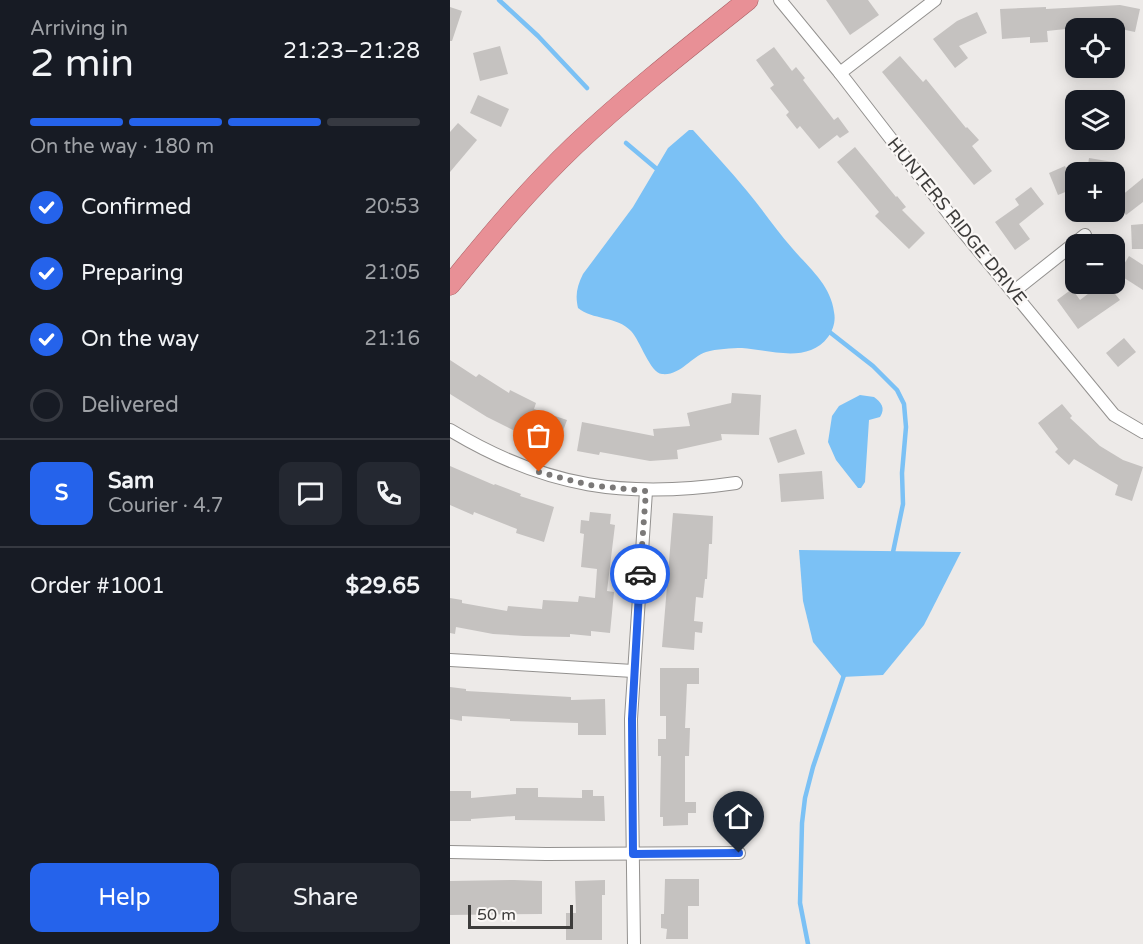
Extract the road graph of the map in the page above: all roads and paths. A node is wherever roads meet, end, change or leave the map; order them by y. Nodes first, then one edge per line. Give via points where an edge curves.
1 (748, 0) edge
2 (780, 0) edge
3 (935, 0) edge
4 (840, 73) junction
5 (1065, 251) edge
6 (450, 285) edge
7 (1013, 292) junction
8 (450, 430) edge
9 (1143, 432) edge
10 (736, 483) dead end
11 (646, 491) junction
12 (450, 660) edge
13 (633, 670) junction
14 (450, 852) edge
15 (739, 853) dead end
16 (633, 854) junction
17 (634, 944) edge

1 - 6 highway via 574,146 525,196
2 - 4 street, HUNTERS RIDGE DRIVE
3 - 4 street
4 - 7 street, HUNTERS RIDGE DRIVE
5 - 7 street
7 - 9 street, HUNTERS RIDGE DRIVE via 1114,415
8 - 11 street via 500,457 539,472 589,485
10 - 11 street
11 - 13 street
12 - 13 street
13 - 16 street
14 - 16 street
15 - 16 street
16 - 17 street

